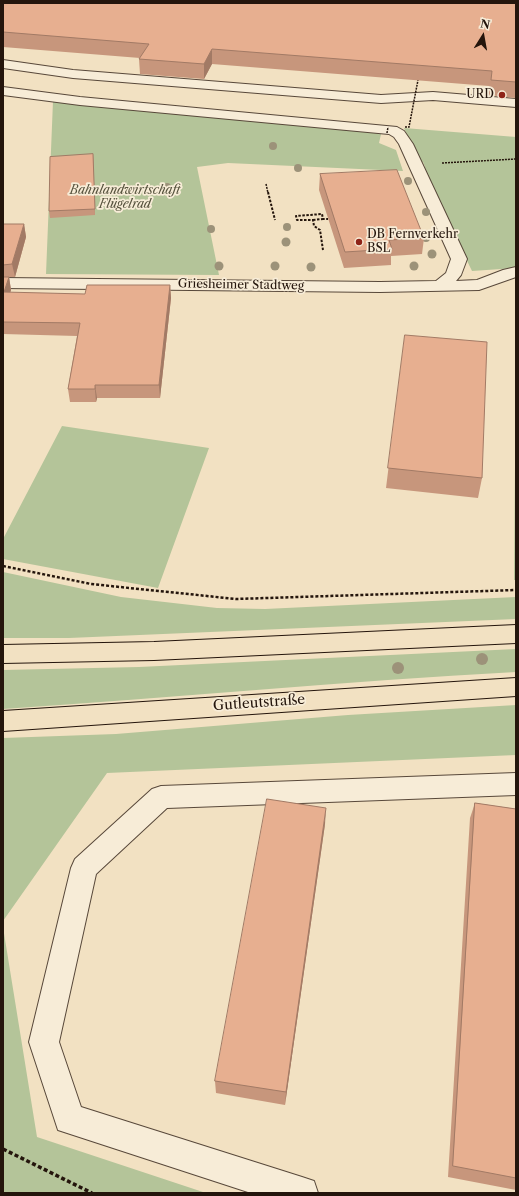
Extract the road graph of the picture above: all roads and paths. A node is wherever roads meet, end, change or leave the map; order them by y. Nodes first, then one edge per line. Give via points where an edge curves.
1 (3, 64) edge
2 (418, 80) edge
3 (3, 91) edge
4 (516, 103) edge
5 (388, 127) dead end
6 (405, 127) dead end
7 (387, 133) dead end
8 (516, 159) edge
9 (416, 165) junction
10 (266, 184) dead end
11 (323, 219) junction
12 (328, 219) edge
13 (275, 220) dead end
14 (313, 220) junction
15 (323, 250) dead end
16 (516, 272) edge
17 (3, 283) edge
18 (440, 286) junction
19 (3, 566) edge
20 (516, 590) edge
21 (516, 634) edge
22 (3, 654) edge
23 (516, 687) edge
24 (3, 721) edge
25 (516, 784) edge
26 (3, 1149) edge
27 (92, 1193) edge
28 (302, 1193) edge

1 - 4 street via 73,74 381,99 433,96
2 - 6 path, bridge via 409,127
3 - 9 street via 80,101 382,128 399,134
5 - 7 path, bridge
8 - 9 path
9 - 18 street via 459,259 453,275
10 - 13 path
11 - 12 path
11 - 14 path
11 - 14 path via 322,214 296,216 298,220
14 - 15 path via 314,226 320,230
16 - 18 street, Griesheimer Stadtweg via 479,285
17 - 18 street, Griesheimer Stadtweg
19 - 20 path via 91,584 236,599
21 - 22 main road via 154,651
23 - 24 main road, Gutleutstraße
25 - 28 street via 161,798 84,868 44,1042 70,1119
26 - 27 path

